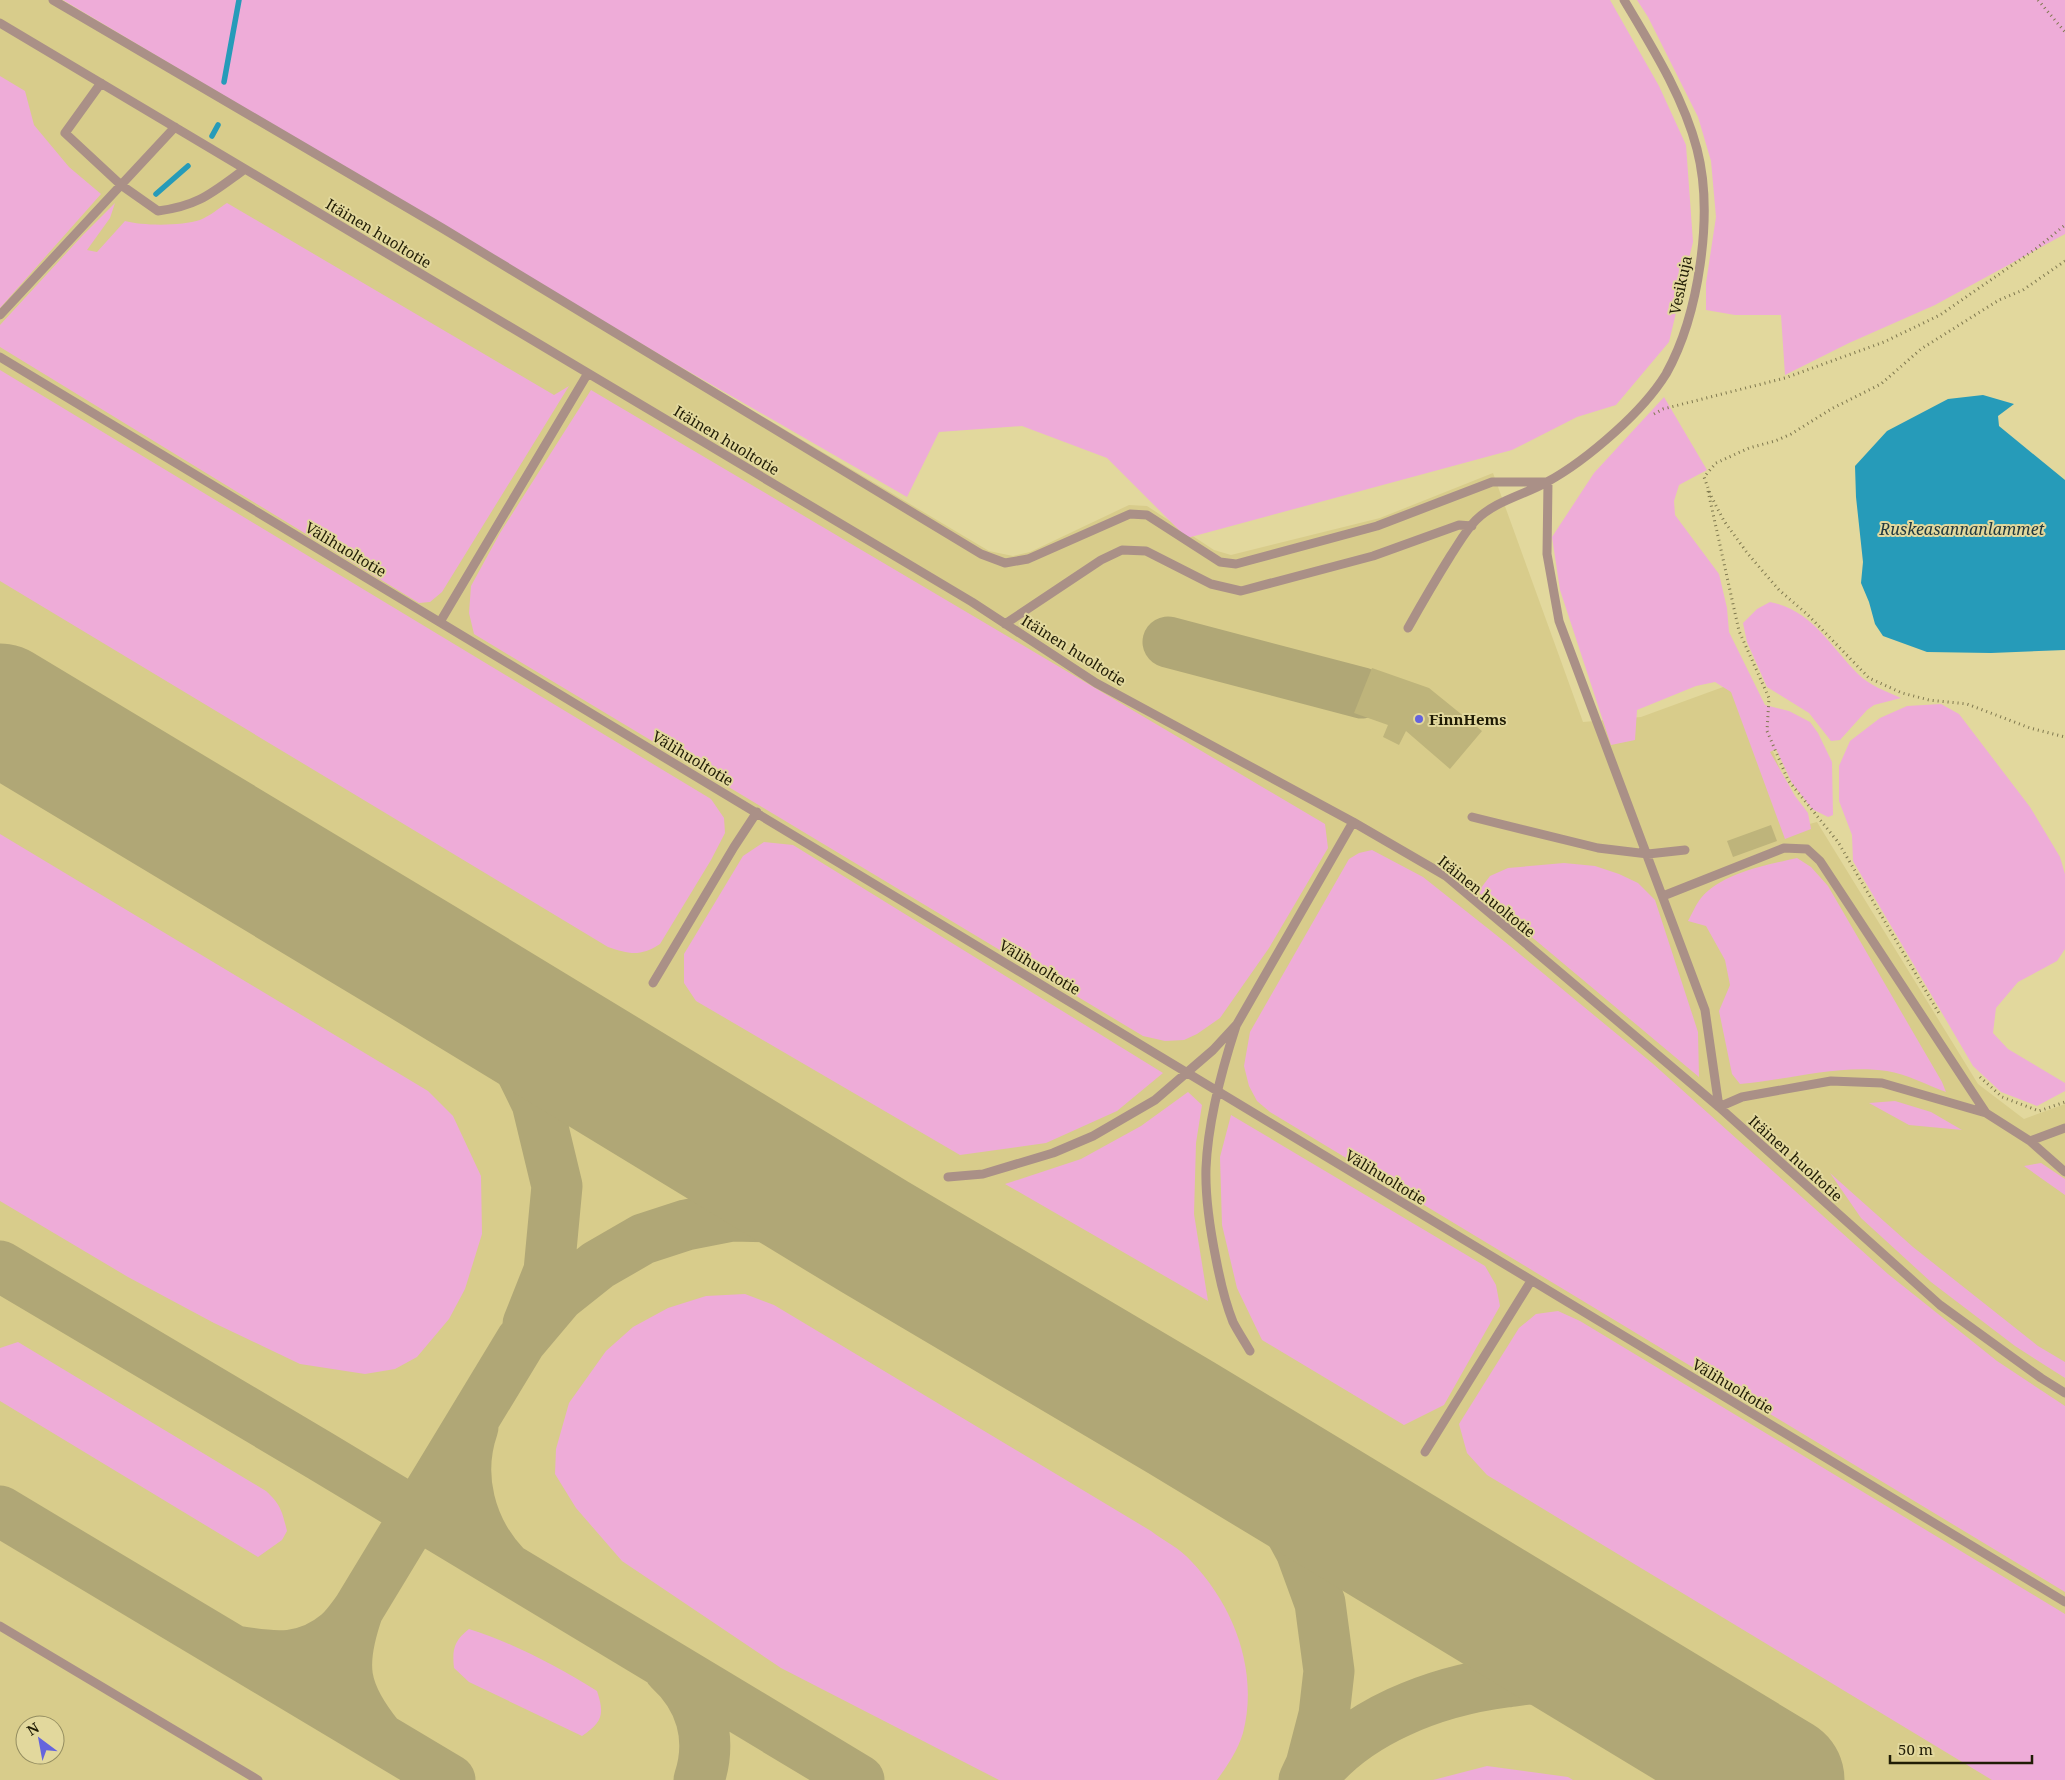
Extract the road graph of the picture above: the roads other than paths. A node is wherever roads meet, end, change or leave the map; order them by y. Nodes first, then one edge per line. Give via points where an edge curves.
1 (53, 0) edge
2 (1624, 0) edge
3 (0, 23) edge
4 (101, 83) junction
5 (175, 127) junction
6 (245, 169) junction
7 (121, 185) junction
8 (0, 315) edge
9 (0, 357) edge
10 (588, 374) junction
11 (1548, 482) junction
12 (1472, 526) junction
13 (440, 622) junction
14 (1005, 624) junction
15 (1408, 628) dead end
16 (757, 812) junction
17 (1472, 817) dead end
18 (1353, 822) junction
19 (1685, 850) dead end
20 (1648, 854) junction
21 (1663, 896) junction
22 (653, 983) dead end
23 (1237, 1024) junction
24 (1187, 1072) junction
25 (1218, 1091) junction
26 (1719, 1107) junction
27 (1986, 1113) junction
28 (2065, 1128) edge
29 (2030, 1141) junction
30 (2065, 1172) edge
31 (948, 1177) dead end
32 (1531, 1281) junction
33 (1250, 1351) dead end
34 (2065, 1393) edge
35 (1425, 1452) dead end
36 (2065, 1602) edge
37 (0, 1626) edge
38 (258, 1780) edge

1 - 11 lane via 442,228 980,554 1005,563 1028,559 1130,514 1147,515 1220,562 1236,564 1377,526 1492,482
2 - 11 lane, Vesikuja via 1672,85 1697,149 1704,214 1697,285 1666,374 1615,432
3 - 4 lane, Itäinen huoltotie
4 - 5 lane, Itäinen huoltotie
4 - 7 lane via 65,133
5 - 6 lane, Itäinen huoltotie
5 - 7 lane
6 - 7 lane via 201,200 179,208 158,210
6 - 10 lane, Itäinen huoltotie
7 - 8 lane
9 - 13 lane, Välihuoltotie
10 - 13 lane
10 - 14 lane, Itäinen huoltotie
11 - 12 lane, Vesikuja via 1498,505
11 - 20 lane via 1547,554 1559,621
12 - 14 lane via 1460,525 1373,556 1241,591 1211,584 1146,551 1122,550 1101,560
12 - 15 lane, Vesikuja via 1432,585
13 - 16 lane, Välihuoltotie
14 - 18 lane, Itäinen huoltotie via 1096,683
16 - 22 lane
16 - 24 lane, Välihuoltotie
17 - 20 lane via 1598,848
18 - 23 lane
18 - 26 lane, Itäinen huoltotie via 1446,876
19 - 20 lane
20 - 21 lane
21 - 26 lane via 1705,1010
21 - 27 lane via 1784,848 1807,849 1820,861
23 - 24 lane
23 - 25 lane
24 - 25 lane, Välihuoltotie
24 - 31 lane via 1155,1100 1093,1136 1052,1153 983,1174
25 - 32 lane, Välihuoltotie
25 - 33 lane via 1206,1168 1211,1234 1230,1313
26 - 27 lane via 1742,1097 1832,1081 1882,1083
26 - 34 lane, Itäinen huoltotie via 1940,1305
27 - 29 lane
28 - 29 lane
29 - 30 lane
32 - 35 lane
32 - 36 lane, Välihuoltotie
37 - 38 lane

